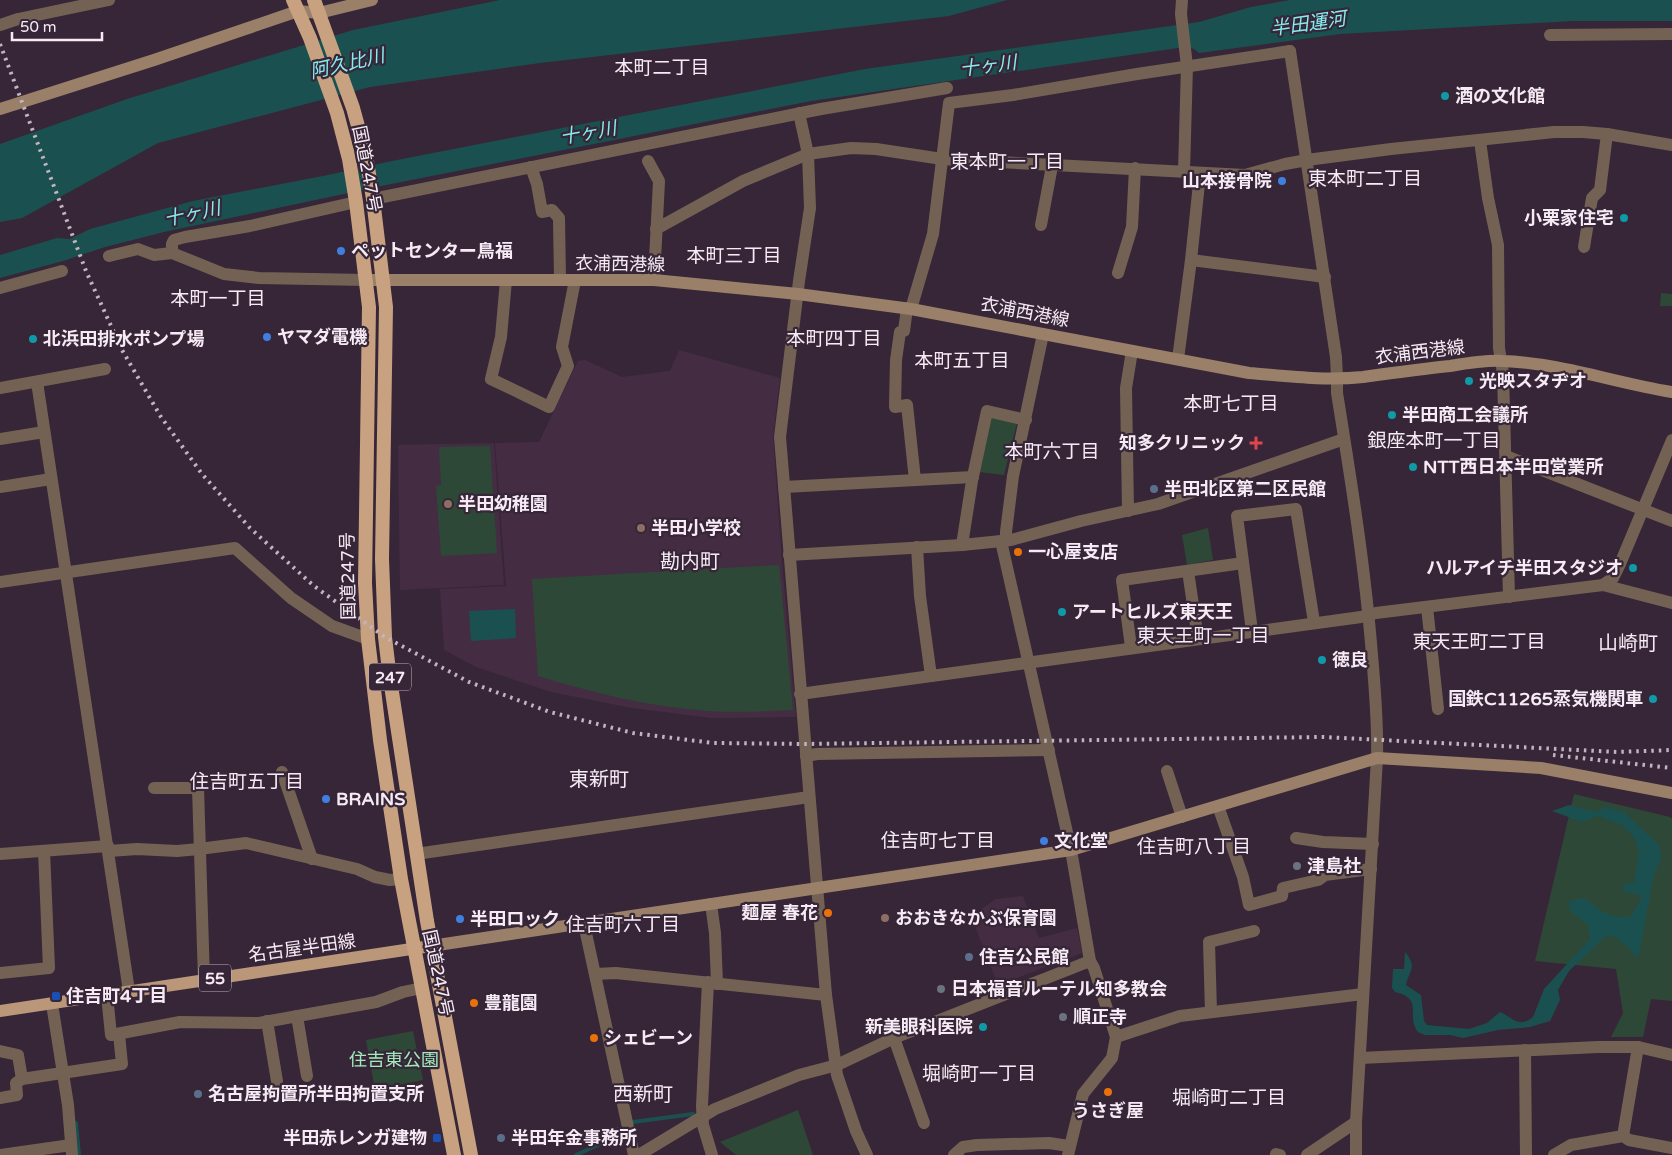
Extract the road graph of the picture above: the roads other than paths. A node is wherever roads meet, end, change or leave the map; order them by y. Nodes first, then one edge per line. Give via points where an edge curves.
1 (109, 0) edge
2 (309, 0) edge
3 (314, 0) edge
4 (372, 0) edge
5 (1182, 0) edge
6 (296, 6) edge
7 (319, 13) junction
8 (0, 25) edge
9 (1672, 34) edge
10 (1550, 35) dead end
11 (1187, 66) junction
12 (947, 88) dead end
13 (0, 109) edge
14 (799, 113) junction
15 (1607, 134) junction
16 (1480, 141) junction
17 (1672, 145) edge
18 (808, 154) junction
19 (942, 159) junction
20 (1307, 160) junction
21 (648, 161) dead end
22 (1052, 166) junction
23 (531, 167) junction
24 (1135, 168) junction
25 (1184, 171) junction
26 (1200, 174) junction
27 (373, 196) junction
28 (355, 199) junction
29 (1041, 225) dead end
30 (656, 229) junction
31 (1584, 247) dead end
32 (172, 253) junction
33 (109, 256) dead end
34 (1192, 260) junction
35 (62, 271) dead end
36 (1118, 273) dead end
37 (1325, 277) junction
38 (366, 280) junction
39 (383, 280) junction
40 (506, 280) junction
41 (560, 280) junction
42 (575, 280) junction
43 (654, 280) junction
44 (0, 288) edge
45 (798, 294) junction
46 (909, 308) junction
47 (1043, 334) junction
48 (1132, 351) junction
49 (1178, 360) junction
50 (1501, 361) junction
51 (105, 369) dead end
52 (1337, 378) junction
53 (37, 382) junction
54 (0, 388) edge
55 (1672, 392) edge
56 (1026, 420) junction
57 (44, 432) junction
58 (0, 438) edge
59 (1344, 439) junction
60 (1672, 440) edge
61 (1506, 456) junction
62 (973, 477) junction
63 (52, 479) junction
64 (916, 480) junction
65 (0, 487) edge
66 (784, 487) junction
67 (1644, 510) junction
68 (1128, 511) junction
69 (1672, 521) edge
70 (1003, 541) junction
71 (962, 545) junction
72 (918, 547) junction
73 (789, 555) junction
74 (1243, 563) junction
75 (1188, 570) junction
76 (65, 573) junction
77 (0, 582) edge
78 (1603, 585) junction
79 (1509, 597) junction
80 (1672, 603) edge
81 (1426, 607) junction
82 (1369, 615) junction
83 (1314, 622) junction
84 (1252, 631) junction
85 (368, 639) junction
86 (1198, 639) junction
87 (1131, 647) junction
88 (1030, 662) junction
89 (931, 676) junction
90 (800, 694) junction
91 (1438, 709) dead end
92 (1049, 750) junction
93 (806, 756) junction
94 (1377, 758) junction
95 (282, 772) dead end
96 (1168, 772) dead end
97 (154, 788) dead end
98 (1672, 793) edge
99 (809, 797) junction
100 (1218, 806) junction
101 (1182, 817) junction
102 (1296, 838) dead end
103 (1373, 844) junction
104 (108, 848) junction
105 (199, 849) junction
106 (1071, 850) junction
107 (44, 851) junction
108 (0, 854) edge
109 (416, 854) junction
110 (312, 859) junction
111 (1371, 869) junction
112 (401, 879) junction
113 (817, 888) junction
114 (711, 904) junction
115 (584, 924) junction
116 (1254, 931) dead end
117 (431, 946) junction
118 (414, 949) junction
119 (1090, 961) junction
120 (0, 973) edge
121 (595, 974) junction
122 (204, 980) junction
123 (713, 983) junction
124 (422, 988) junction
125 (129, 991) junction
126 (107, 994) junction
127 (1363, 994) junction
128 (826, 995) junction
129 (52, 1004) junction
130 (0, 1011) edge
131 (1211, 1012) junction
132 (296, 1016) junction
133 (267, 1021) junction
134 (119, 1034) junction
135 (1116, 1037) junction
136 (894, 1038) junction
137 (1638, 1047) junction
138 (1525, 1050) junction
139 (0, 1052) edge
140 (1672, 1055) edge
141 (1360, 1058) junction
142 (837, 1065) junction
143 (62, 1073) junction
144 (306, 1076) dead end
145 (22, 1079) junction
146 (277, 1080) dead end
147 (0, 1098) edge
148 (702, 1117) junction
149 (1356, 1122) junction
150 (924, 1123) dead end
151 (1623, 1136) junction
152 (1672, 1148) edge
153 (1050, 1149) edge
154 (72, 1150) edge
155 (1068, 1150) edge
156 (1, 1155) edge
157 (454, 1155) edge
158 (471, 1155) edge
159 (634, 1155) edge
160 (639, 1155) edge
161 (712, 1155) edge
162 (867, 1155) edge
163 (954, 1155) edge
164 (1276, 1155) edge
165 (1280, 1155) edge
166 (1307, 1155) edge
167 (1356, 1155) edge
168 (1526, 1155) edge
169 (1554, 1155) edge

1 - 8 street
2 - 6 main road
3 - 7 highway, 国道247号 / 247
4 - 7 main road
5 - 11 street
6 - 7 main road
6 - 13 main road via 154,60
6 - 28 highway, 国道247号 / 247 via 337,113 348,153
7 - 27 highway, 国道247号 / 247 via 353,108 365,149
9 - 10 street
11 - 19 street via 949,103
11 - 20 street via 1290,51
11 - 25 street
12 - 14 street
14 - 18 street
14 - 23 street
15 - 16 street via 1554,132
15 - 17 street
15 - 31 street via 1600,190 1592,198
16 - 20 street
16 - 50 street via 1498,245
18 - 19 street via 850,148
18 - 30 street via 744,181
18 - 45 street via 810,208
19 - 22 street
19 - 46 street via 933,234
20 - 26 street via 1245,175
20 - 37 street
21 - 30 street via 658,181
22 - 24 street
22 - 29 street
23 - 27 street
23 - 41 street via 542,212 552,210 559,218
24 - 25 street
24 - 36 street via 1132,227
25 - 26 street
26 - 34 street
27 - 39 highway, 国道247号 / 247
28 - 32 street via 250,226 174,240
28 - 38 highway, 国道247号 / 247
30 - 43 street
32 - 33 street via 154,255 138,249
32 - 38 street via 224,274 259,278
34 - 37 street
34 - 49 street
35 - 44 street
37 - 52 street
38 - 39 main road, 衣浦西港線
38 - 85 highway, 国道247号 / 247 via 369,307 365,583
39 - 40 main road, 衣浦西港線
39 - 109 highway, 国道247号 / 247 via 386,307 382,559 386,637
40 - 41 main road, 衣浦西港線
40 - 42 street via 501,337 491,379 549,407 568,366 562,347
41 - 42 main road, 衣浦西港線
42 - 43 main road, 衣浦西港線
43 - 45 main road, 衣浦西港線
45 - 46 main road, 衣浦西港線
45 - 66 street via 780,437
46 - 47 main road, 衣浦西港線
46 - 64 street via 904,331 900,332 895,406 907,405
47 - 48 main road, 衣浦西港線
47 - 56 street
48 - 49 main road, 衣浦西港線
48 - 68 street via 1126,388
49 - 52 main road, 衣浦西港線 via 1249,373
50 - 52 main road, 衣浦西港線
50 - 55 main road, 衣浦西港線 via 1557,367
50 - 61 street
51 - 53 street
52 - 59 street
53 - 54 street
53 - 57 street
56 - 62 street via 987,411
56 - 70 street
57 - 58 street
57 - 63 street
59 - 68 street via 1158,504
59 - 82 street
60 - 67 street
61 - 67 street
61 - 79 street
62 - 64 street
62 - 71 street
63 - 65 street
63 - 76 street
64 - 66 street
66 - 73 street
67 - 69 street
67 - 78 street via 1613,578
68 - 70 street
70 - 71 street
70 - 88 street
71 - 72 street
72 - 73 street
72 - 89 street via 920,596
73 - 90 street
74 - 75 street
74 - 83 street via 1237,516 1296,509
74 - 84 street
75 - 86 street
75 - 87 street via 1122,580
76 - 77 street
76 - 85 street via 235,548 291,598 332,626
76 - 104 street
78 - 79 street
78 - 80 street
79 - 81 street
81 - 82 street
81 - 91 street
82 - 83 street
82 - 94 street
83 - 84 street
84 - 86 street
85 - 112 highway, 国道247号 / 247
86 - 87 street
87 - 88 street
88 - 89 street
88 - 92 street
89 - 90 street
90 - 93 street
92 - 93 street
92 - 106 street
93 - 99 street
94 - 98 main road via 1541,768
94 - 100 main road
94 - 103 street
95 - 110 street
96 - 101 street
97 - 105 street via 198,788
99 - 109 street
99 - 113 street
100 - 101 main road
100 - 111 street via 1243,877 1249,905 1282,896 1283,888 1318,880 1325,875
101 - 106 main road
102 - 103 street
103 - 111 street
104 - 105 street
104 - 107 street
104 - 125 street
105 - 110 street via 246,843
105 - 122 street
106 - 113 main road
106 - 119 street
107 - 108 street
107 - 120 street via 49,968
109 - 117 highway, 国道247号 / 247
110 - 112 street via 390,880
111 - 127 street
112 - 118 highway, 国道247号 / 247
113 - 114 main road
113 - 128 street
114 - 115 main road
114 - 123 street via 715,933
115 - 117 main road
115 - 121 street
116 - 131 street via 1209,942
117 - 118 main road, 名古屋半田線 / 55
117 - 158 highway, 国道247号 / 247
118 - 122 main road, 名古屋半田線 / 55
118 - 124 highway, 国道247号 / 247
119 - 135 street
119 - 136 street
121 - 123 street via 616,973
121 - 159 street
122 - 125 main road, 名古屋半田線 / 55
123 - 128 street
123 - 148 street
124 - 132 street via 376,1002
124 - 157 highway, 国道247号 / 247
125 - 126 main road, 名古屋半田線 / 55
126 - 129 main road, 名古屋半田線 / 55
126 - 134 street via 111,1035
127 - 131 street
127 - 141 street
128 - 142 street
129 - 130 main road, 名古屋半田線 / 55
129 - 143 street
131 - 135 street via 1165,1020
132 - 133 street
132 - 144 street
133 - 134 street via 180,1022
133 - 146 street
134 - 143 street via 122,1064
135 - 155 street via 1112,1058 1083,1094
136 - 142 street
136 - 150 street
137 - 138 street
137 - 140 street
137 - 151 street
138 - 141 street
138 - 168 street
139 - 145 street via 18,1055
141 - 149 street
142 - 148 street via 799,1075
142 - 162 street via 837,1075
143 - 145 street
143 - 154 street
145 - 147 street via 16,1083 17,1095
148 - 160 street
148 - 161 street
149 - 166 street
149 - 167 street
151 - 152 street
151 - 169 street via 1572,1145
153 - 155 street
153 - 163 street via 977,1145 963,1147
154 - 156 street
164 - 165 street

